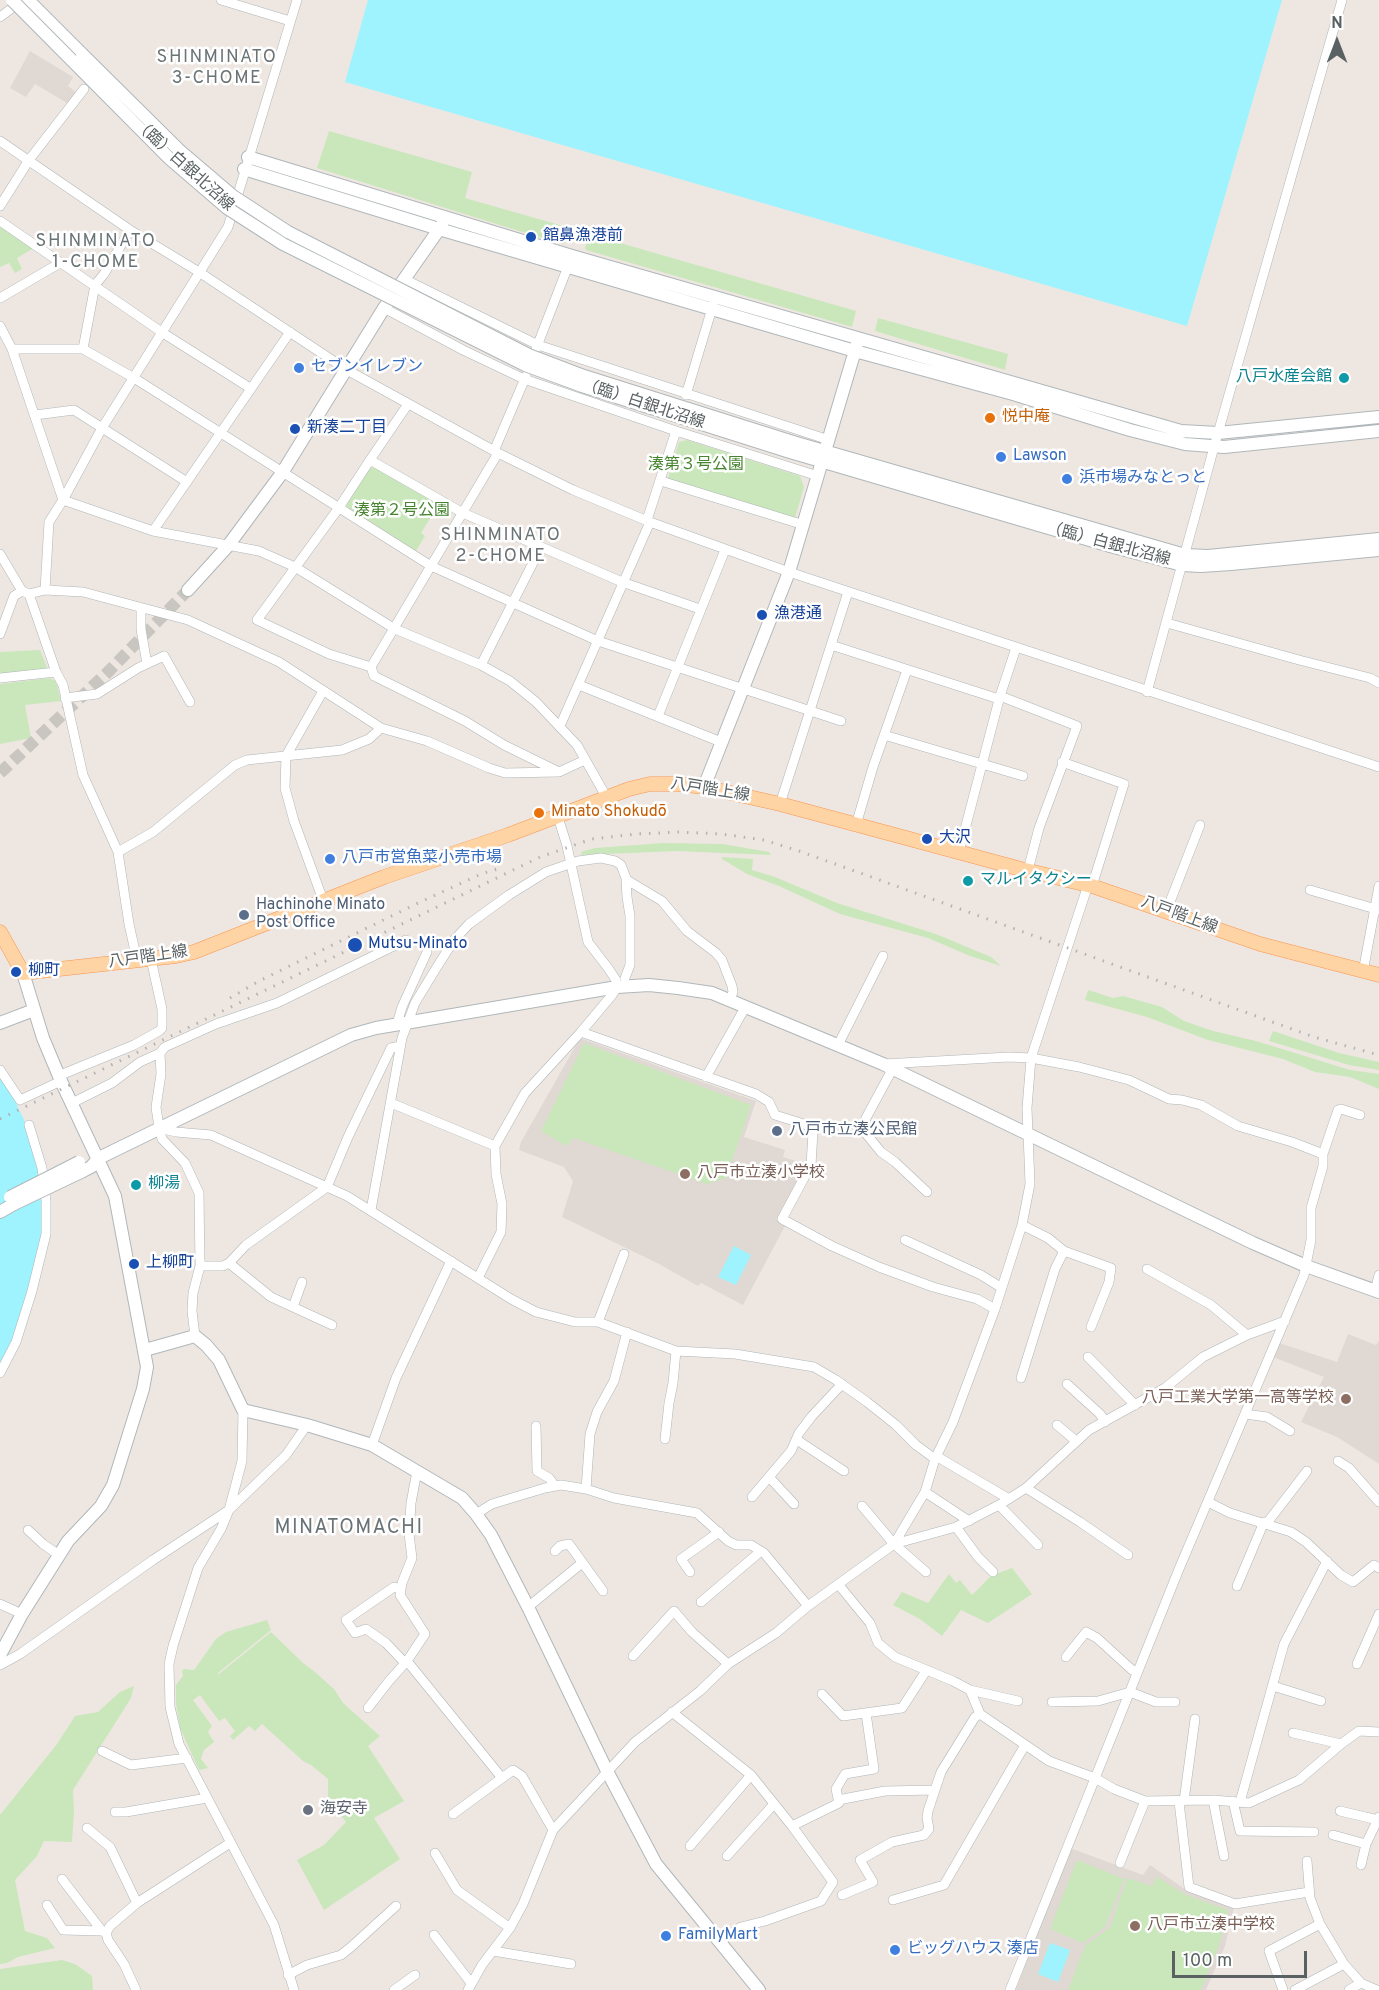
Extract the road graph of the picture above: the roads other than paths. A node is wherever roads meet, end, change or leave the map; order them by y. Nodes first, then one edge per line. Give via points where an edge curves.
1 (12, 0) edge
2 (23, 0) edge
3 (28, 0) edge
4 (221, 0) edge
5 (297, 0) edge
6 (1342, 0) edge
7 (0, 17) edge
8 (290, 21) junction
9 (84, 89) dead end
10 (0, 141) edge
11 (29, 160) junction
12 (246, 163) junction
13 (0, 206) edge
14 (446, 218) junction
15 (0, 221) edge
16 (439, 229) junction
17 (130, 230) junction
18 (570, 261) junction
19 (60, 263) junction
20 (199, 272) junction
21 (404, 279) junction
22 (95, 285) junction
23 (0, 298) edge
24 (714, 303) junction
25 (384, 308) junction
26 (0, 326) edge
27 (290, 332) junction
28 (163, 333) junction
29 (858, 338) junction
30 (538, 345) junction
31 (12, 349) junction
32 (82, 349) junction
33 (855, 351) junction
34 (347, 370) junction
35 (134, 378) junction
36 (524, 379) junction
37 (250, 388) junction
38 (686, 395) junction
39 (408, 404) junction
40 (35, 415) junction
41 (1379, 417) edge
42 (102, 427) junction
43 (676, 431) junction
44 (1379, 431) edge
45 (220, 433) junction
46 (1218, 433) junction
47 (792, 447) junction
48 (1214, 447) junction
49 (496, 452) junction
50 (826, 452) junction
51 (370, 459) junction
52 (282, 473) junction
53 (818, 476) junction
54 (661, 481) junction
55 (187, 482) junction
56 (63, 500) junction
57 (338, 509) junction
58 (463, 513) junction
59 (649, 521) junction
60 (804, 525) junction
61 (153, 531) junction
62 (1379, 539) edge
63 (227, 547) junction
64 (541, 547) junction
65 (724, 550) junction
66 (1379, 550) edge
67 (0, 554) edge
68 (1183, 560) junction
69 (431, 566) junction
70 (295, 567) junction
71 (11, 571) junction
72 (789, 572) junction
73 (0, 575) edge
74 (622, 582) junction
75 (45, 590) junction
76 (188, 590) tunnel mouth
77 (25, 592) junction
78 (848, 592) junction
79 (513, 603) junction
80 (141, 608) junction
81 (700, 609) junction
82 (1167, 623) junction
83 (395, 629) junction
84 (0, 634) edge
85 (598, 641) junction
86 (831, 645) junction
87 (1016, 648) junction
88 (147, 664) junction
89 (481, 665) junction
90 (371, 667) junction
91 (678, 668) junction
92 (906, 670) junction
93 (56, 672) junction
94 (0, 678) edge
95 (1379, 683) edge
96 (579, 685) junction
97 (744, 688) junction
98 (323, 690) junction
99 (1147, 692) junction
100 (65, 698) junction
101 (999, 698) junction
102 (190, 702) dead end
103 (810, 711) junction
104 (658, 716) junction
105 (841, 721) dead end
106 (560, 726) junction
107 (381, 728) junction
108 (884, 735) junction
109 (721, 742) junction
110 (286, 756) junction
111 (585, 760) junction
112 (1062, 762) junction
113 (982, 765) junction
114 (1379, 767) edge
115 (559, 772) junction
116 (1023, 776) dead end
117 (704, 787) junction
118 (607, 798) junction
119 (780, 804) junction
120 (558, 817) junction
121 (856, 825) junction
122 (1200, 825) dead end
123 (118, 852) junction
124 (959, 852) junction
125 (570, 862) junction
126 (1028, 870) junction
127 (627, 880) junction
128 (1090, 885) junction
129 (1379, 886) edge
130 (1310, 890) dead end
131 (323, 900) junction
132 (1376, 909) edge
133 (1166, 912) junction
134 (0, 932) edge
135 (405, 940) dead end
136 (427, 952) dead end
137 (884, 956) dead end
138 (144, 960) junction
139 (1363, 972) junction
140 (23, 973) junction
141 (1379, 975) edge
142 (621, 983) junction
143 (730, 1000) junction
144 (746, 1006) junction
145 (34, 1010) junction
146 (6, 1021) edge
147 (402, 1024) junction
148 (581, 1032) junction
149 (400, 1046) junction
150 (838, 1046) junction
151 (160, 1053) junction
152 (1031, 1058) junction
153 (888, 1066) junction
154 (0, 1070) edge
155 (706, 1077) junction
156 (59, 1078) junction
157 (72, 1103) junction
158 (391, 1103) junction
159 (1360, 1115) dead end
160 (29, 1125) dead end
161 (159, 1128) junction
162 (1029, 1133) junction
163 (495, 1146) junction
164 (1323, 1154) junction
165 (99, 1158) junction
166 (81, 1166) junction
167 (327, 1187) junction
168 (927, 1192) dead end
169 (0, 1202) edge
170 (371, 1210) junction
171 (0, 1212) edge
172 (1022, 1225) junction
173 (905, 1240) dead end
174 (1064, 1251) junction
175 (624, 1254) dead end
176 (451, 1261) junction
177 (229, 1263) junction
178 (200, 1266) junction
179 (1306, 1266) junction
180 (1147, 1269) dead end
181 (1379, 1275) edge
182 (478, 1278) junction
183 (302, 1282) dead end
184 (1002, 1288) junction
185 (1377, 1291) edge
186 (293, 1307) junction
187 (995, 1309) junction
188 (1285, 1321) junction
189 (598, 1322) junction
190 (332, 1325) dead end
191 (1091, 1327) dead end
192 (627, 1332) junction
193 (1247, 1335) junction
194 (195, 1336) junction
195 (145, 1350) junction
196 (676, 1351) junction
197 (1088, 1358) dead end
198 (0, 1373) edge
199 (1022, 1378) dead end
200 (842, 1384) junction
201 (1067, 1384) dead end
202 (1135, 1405) junction
203 (243, 1410) junction
204 (1245, 1414) junction
205 (1105, 1422) junction
206 (307, 1425) junction
207 (1057, 1425) dead end
208 (536, 1426) dead end
209 (1290, 1431) dead end
210 (665, 1439) dead end
211 (797, 1440) junction
212 (1076, 1441) junction
213 (372, 1445) junction
214 (935, 1457) junction
215 (1338, 1461) dead end
216 (417, 1471) junction
217 (844, 1471) dead end
218 (1307, 1471) dead end
219 (769, 1477) junction
220 (555, 1486) junction
221 (1026, 1488) junction
222 (586, 1489) junction
223 (925, 1492) junction
224 (752, 1497) dead end
225 (1010, 1499) junction
226 (1208, 1502) junction
227 (1379, 1502) edge
228 (794, 1504) dead end
229 (999, 1505) junction
230 (862, 1506) dead end
231 (229, 1509) junction
232 (476, 1514) junction
233 (969, 1521) junction
234 (1265, 1523) junction
235 (956, 1527) junction
236 (28, 1530) dead end
237 (719, 1532) junction
238 (894, 1544) junction
239 (1038, 1545) dead end
240 (555, 1551) dead end
241 (761, 1551) junction
242 (59, 1555) junction
243 (1128, 1555) dead end
244 (1328, 1561) junction
245 (582, 1563) junction
246 (1379, 1568) edge
247 (690, 1572) dead end
248 (926, 1572) dead end
249 (993, 1572) dead end
250 (838, 1584) junction
251 (1237, 1586) dead end
252 (400, 1589) junction
253 (603, 1591) dead end
254 (701, 1602) dead end
255 (0, 1604) edge
256 (808, 1606) junction
257 (528, 1607) junction
258 (22, 1614) junction
259 (1379, 1614) edge
260 (0, 1655) edge
261 (633, 1656) dead end
262 (1066, 1657) dead end
263 (406, 1662) junction
264 (728, 1664) junction
265 (1357, 1664) dead end
266 (0, 1665) edge
267 (926, 1671) junction
268 (1137, 1673) junction
269 (1273, 1686) junction
270 (970, 1690) junction
271 (1130, 1692) junction
272 (822, 1694) dead end
273 (1017, 1701) dead end
274 (1321, 1701) dead end
275 (1052, 1702) dead end
276 (1175, 1702) dead end
277 (368, 1708) dead end
278 (672, 1713) junction
279 (866, 1713) junction
280 (980, 1714) junction
281 (1195, 1719) dead end
282 (1379, 1732) edge
283 (1293, 1733) dead end
284 (1341, 1743) junction
285 (1025, 1745) junction
286 (102, 1751) dead end
287 (187, 1758) junction
288 (607, 1771) junction
289 (751, 1775) junction
290 (502, 1778) junction
291 (1095, 1778) junction
292 (935, 1790) junction
293 (207, 1798) junction
294 (838, 1800) junction
295 (1213, 1800) junction
296 (1145, 1801) junction
297 (1182, 1802) junction
298 (1237, 1802) junction
299 (774, 1804) junction
300 (1340, 1811) dead end
301 (115, 1812) dead end
302 (453, 1814) dead end
303 (1378, 1819) edge
304 (792, 1826) junction
305 (87, 1828) dead end
306 (553, 1830) junction
307 (1314, 1832) dead end
308 (1333, 1835) dead end
309 (230, 1843) junction
310 (1366, 1844) junction
311 (690, 1846) dead end
312 (435, 1853) dead end
313 (728, 1856) dead end
314 (1224, 1856) dead end
315 (1307, 1861) dead end
316 (1120, 1863) dead end
317 (1361, 1866) dead end
318 (62, 1879) dead end
319 (1309, 1892) junction
320 (842, 1895) dead end
321 (893, 1900) dead end
322 (137, 1903) junction
323 (47, 1905) dead end
324 (396, 1906) dead end
325 (1320, 1924) junction
326 (510, 1928) junction
327 (104, 1932) junction
328 (434, 1935) dead end
329 (719, 1942) junction
330 (493, 1951) junction
331 (571, 1964) dead end
332 (1344, 1964) junction
333 (288, 1975) junction
334 (415, 1975) dead end
335 (1361, 1983) junction
336 (470, 1988) edge
337 (290, 1989) edge
338 (756, 1989) edge
339 (136, 1990) edge
340 (394, 1990) edge
341 (1010, 1990) edge
342 (1283, 1990) edge
343 (1295, 1990) edge
344 (1349, 1990) edge
345 (1377, 1990) edge

1 - 47 street, （臨）白銀北沼線, bridge via 170,159 227,208 284,244 525,365 582,386
2 - 7 street
3 - 47 street, （臨）白銀北沼線, bridge via 179,150 233,196 288,232 529,355
4 - 8 street
5 - 8 street
6 - 46 street
8 - 12 street
9 - 11 street
10 - 11 street
11 - 13 street
11 - 17 street
12 - 14 street
12 - 16 street
12 - 20 street via 228,227
14 - 16 street
14 - 18 street
15 - 19 street
16 - 18 street
16 - 21 street
17 - 20 street
17 - 22 street
18 - 24 street
18 - 30 street
19 - 22 street
19 - 23 street
20 - 27 street
20 - 28 street
21 - 25 street
21 - 30 street
22 - 28 street
22 - 32 street
24 - 29 street
24 - 33 street
24 - 38 street
25 - 34 street
25 - 36 street
26 - 31 street
27 - 34 street
27 - 37 street
28 - 35 street
28 - 37 street
29 - 33 street
29 - 46 street via 1158,426
30 - 36 street
30 - 38 street
31 - 32 street
31 - 40 street
32 - 35 street
33 - 48 street via 1139,432
33 - 50 street
34 - 39 street
34 - 52 street
35 - 42 street
35 - 45 street
36 - 43 street
36 - 49 street
37 - 45 street
38 - 50 street
39 - 49 street
39 - 51 street
40 - 42 street via 74,410
40 - 56 street
41 - 46 street
42 - 55 street
42 - 56 street
43 - 53 street
43 - 54 street
44 - 48 street
45 - 52 street
45 - 55 street
46 - 48 street
47 - 50 street, （臨）白銀北沼線
48 - 68 street
49 - 58 street
49 - 59 street
50 - 53 street
50 - 68 street, （臨）白銀北沼線
51 - 57 street
51 - 58 street
52 - 57 street
52 - 63 street
53 - 60 street
54 - 59 street
54 - 60 street
55 - 61 street
56 - 61 street
56 - 75 street via 49,522
57 - 69 street
57 - 70 street
58 - 64 street
58 - 69 street
59 - 65 street
59 - 74 street
60 - 72 street
61 - 63 street
62 - 68 street, （臨）白銀北沼線
63 - 70 street via 259,551
63 - 76 street
64 - 74 street
64 - 79 street
65 - 72 street
65 - 81 street
66 - 68 street, （臨）白銀北沼線 via 1201,566
67 - 71 street
68 - 82 street
69 - 79 street
69 - 83 street
70 - 83 street
70 - 90 street via 257,620 329,654
71 - 73 street
71 - 77 street
72 - 78 street
72 - 97 street
74 - 81 street
74 - 85 street
75 - 77 street
75 - 80 street via 83,592
77 - 84 street via 14,596
77 - 93 street
78 - 86 street
78 - 87 street
79 - 85 street
79 - 89 street
80 - 88 street
80 - 98 street via 188,620 236,641
81 - 91 street
82 - 95 street
82 - 99 street
83 - 89 street
83 - 90 street
85 - 91 street
85 - 96 street
86 - 92 street
86 - 103 street
87 - 99 street
87 - 101 street
88 - 100 street via 97,694
88 - 102 street via 164,656
89 - 106 street via 510,681
90 - 115 street via 374,676
91 - 97 street
91 - 104 street
92 - 101 street
92 - 108 street
93 - 94 street
93 - 100 street
96 - 104 street
96 - 106 street
97 - 103 street
97 - 109 street
98 - 107 street
98 - 110 street
99 - 114 street
100 - 123 street via 83,775
101 - 112 street via 1077,726
101 - 113 street
103 - 105 street
103 - 119 street
104 - 109 street
106 - 111 street
107 - 110 street via 369,739 342,750
107 - 115 street via 427,741 505,773
108 - 113 street
108 - 121 street
109 - 117 street
110 - 123 street via 236,765 153,832
110 - 131 street via 285,788
111 - 115 street
111 - 118 street
112 - 126 street
112 - 128 street via 1124,784
113 - 116 street
113 - 124 street
117 - 118 main road, 八戸階上線 via 650,784
117 - 119 main road, 八戸階上線
118 - 120 main road, 八戸階上線
119 - 121 main road, 八戸階上線
120 - 125 street
120 - 131 main road, 八戸階上線
121 - 124 main road, 八戸階上線
122 - 133 street
123 - 138 street via 129,924
124 - 126 main road, 八戸階上線
125 - 127 street via 601,858 615,861
125 - 142 street via 588,942
125 - 147 street via 546,872 469,924 454,940
126 - 128 main road, 八戸階上線
127 - 142 street via 630,960
127 - 143 street via 662,902 687,931 716,953 732,986
128 - 133 main road, 八戸階上線
128 - 152 street
129 - 132 street
130 - 132 street
131 - 138 main road, 八戸階上線 via 194,952
132 - 139 street
133 - 139 main road, 八戸階上線 via 1260,944
134 - 140 main road
135 - 151 street via 277,1003 216,1024 165,1047
136 - 147 street via 402,1007
137 - 150 street
138 - 140 main road, 八戸階上線
138 - 156 street via 162,1010 162,1028 134,1045
139 - 141 main road, 八戸階上線
140 - 145 street
142 - 143 street via 712,993
142 - 147 street
142 - 148 street
143 - 144 street
144 - 150 street
144 - 155 street
145 - 146 street
145 - 156 street
147 - 149 street
147 - 161 street via 351,1035
148 - 155 street
148 - 163 street via 525,1093
149 - 158 street
149 - 167 street via 391,1048
150 - 153 street
151 - 157 street
151 - 161 street via 156,1107
152 - 153 street
152 - 162 street
152 - 164 street via 1129,1080 1158,1095 1201,1105 1238,1126
153 - 162 street
153 - 168 street via 863,1130 881,1152
154 - 156 street via 20,1100
155 - 187 street via 756,1094 769,1102 775,1115 810,1126 811,1165 782,1219 879,1267 977,1299
156 - 157 street
157 - 165 street
158 - 163 street
158 - 170 street
159 - 164 street via 1338,1110
160 - 198 street via 42,1168 46,1234 16,1342
161 - 165 street
161 - 167 street via 210,1136
161 - 178 street via 162,1139 185,1163 199,1193
162 - 172 street via 1030,1184
162 - 179 street
163 - 182 street via 501,1232
164 - 179 street via 1311,1208
165 - 166 street via 86,1158
165 - 195 street via 115,1196
166 - 169 street, bridge
166 - 171 street, bridge
167 - 170 street
167 - 177 street via 252,1240
170 - 176 street
172 - 174 street
172 - 184 street
173 - 184 street
174 - 191 street via 1111,1268
174 - 199 street
175 - 189 street
176 - 182 street
176 - 213 street via 396,1378
177 - 178 street
177 - 186 street via 271,1297
178 - 194 street via 192,1302
179 - 185 street
179 - 188 street
180 - 193 street via 1210,1305
181 - 185 street
182 - 189 street via 536,1312 575,1322
183 - 186 street
184 - 187 street
186 - 190 street
187 - 214 street via 953,1422
188 - 193 street
188 - 204 street
189 - 192 street
192 - 196 street
192 - 222 street via 614,1381 590,1434
193 - 202 street via 1203,1358 1165,1388
194 - 195 street
194 - 203 street via 219,1360
195 - 242 street via 143,1389 113,1485 101,1506
196 - 200 street via 735,1354 814,1367
196 - 210 street
197 - 202 street
200 - 211 street via 812,1416
200 - 214 street
201 - 205 street
202 - 205 street
203 - 206 street
203 - 231 street via 242,1461
204 - 209 street via 1267,1417
204 - 226 street
205 - 212 street
206 - 213 street
206 - 231 street via 286,1455
207 - 212 street
208 - 220 street via 537,1470
211 - 217 street
211 - 219 street
212 - 221 street
213 - 216 street
214 - 223 street
214 - 225 street
215 - 227 street
216 - 232 street via 462,1498
216 - 252 street via 408,1534 412,1558
218 - 234 street
219 - 224 street
219 - 228 street
220 - 222 street
220 - 232 street via 492,1504
221 - 225 street
221 - 243 street
222 - 237 street via 614,1498 697,1512
223 - 233 street
223 - 238 street
225 - 229 street
226 - 234 street
226 - 268 street
229 - 233 street
229 - 239 street
230 - 238 street
231 - 266 street
231 - 287 street via 198,1568 169,1664 170,1707
232 - 257 street
233 - 235 street
234 - 244 street via 1291,1532
234 - 251 street
235 - 238 street
235 - 249 street
236 - 242 street
237 - 241 street via 736,1545 751,1545
237 - 247 street via 681,1559
238 - 248 street
238 - 250 street
240 - 245 street via 569,1544
241 - 254 street
241 - 256 street
242 - 258 street
244 - 246 street via 1353,1582 1374,1565
244 - 269 street via 1284,1644
245 - 253 street
245 - 257 street
250 - 256 street
250 - 267 street via 870,1623 878,1643 895,1657
252 - 263 street via 425,1634
252 - 263 street via 394,1587 346,1620 355,1633 366,1629
255 - 258 street
256 - 264 street via 776,1633
257 - 288 street
258 - 260 street
259 - 265 street
261 - 264 street via 674,1611
262 - 268 street via 1086,1632
263 - 277 street
263 - 290 street
264 - 278 street
267 - 270 street
267 - 279 street via 902,1708
268 - 271 street
269 - 274 street
269 - 298 street
270 - 273 street
270 - 280 street
271 - 275 street via 1098,1701
271 - 276 street via 1156,1702
271 - 291 street
272 - 279 street via 843,1716
278 - 288 street
278 - 289 street
279 - 294 street via 874,1769 845,1774 836,1790
280 - 285 street
280 - 292 street via 941,1772
281 - 297 street
282 - 284 street via 1359,1731
283 - 284 street
284 - 298 street via 1299,1780 1249,1803
285 - 291 street via 1049,1761
285 - 321 street via 944,1885
286 - 287 street via 131,1765
287 - 293 street
288 - 306 street
288 - 329 street via 656,1864
289 - 299 street
289 - 311 street
290 - 302 street
290 - 306 street via 513,1770 522,1776
291 - 296 street
291 - 341 street
292 - 294 street via 885,1791
292 - 320 street via 927,1818 929,1829 924,1835 892,1842 860,1860 873,1882
293 - 301 street
293 - 309 street
294 - 304 street via 839,1803
295 - 297 street
295 - 298 street
295 - 314 street
296 - 297 street
296 - 316 street
297 - 319 street via 1189,1887 1235,1904
298 - 307 street via 1240,1831
299 - 304 street
299 - 313 street
300 - 303 street
303 - 310 street
304 - 329 street via 833,1882 821,1900 741,1927
305 - 322 street via 110,1847
306 - 326 street
308 - 310 street
309 - 322 street
309 - 333 street via 274,1925
310 - 317 street
312 - 326 street via 457,1890
315 - 319 street
318 - 327 street
319 - 325 street
322 - 327 street
323 - 327 street via 63,1930
324 - 333 street via 341,1955
325 - 332 street
325 - 342 street via 1269,1951
326 - 330 street
327 - 339 street
328 - 336 street
329 - 338 street
330 - 331 street
330 - 336 street
332 - 335 street
332 - 343 street
333 - 337 street
334 - 340 street
335 - 344 street
335 - 345 street

